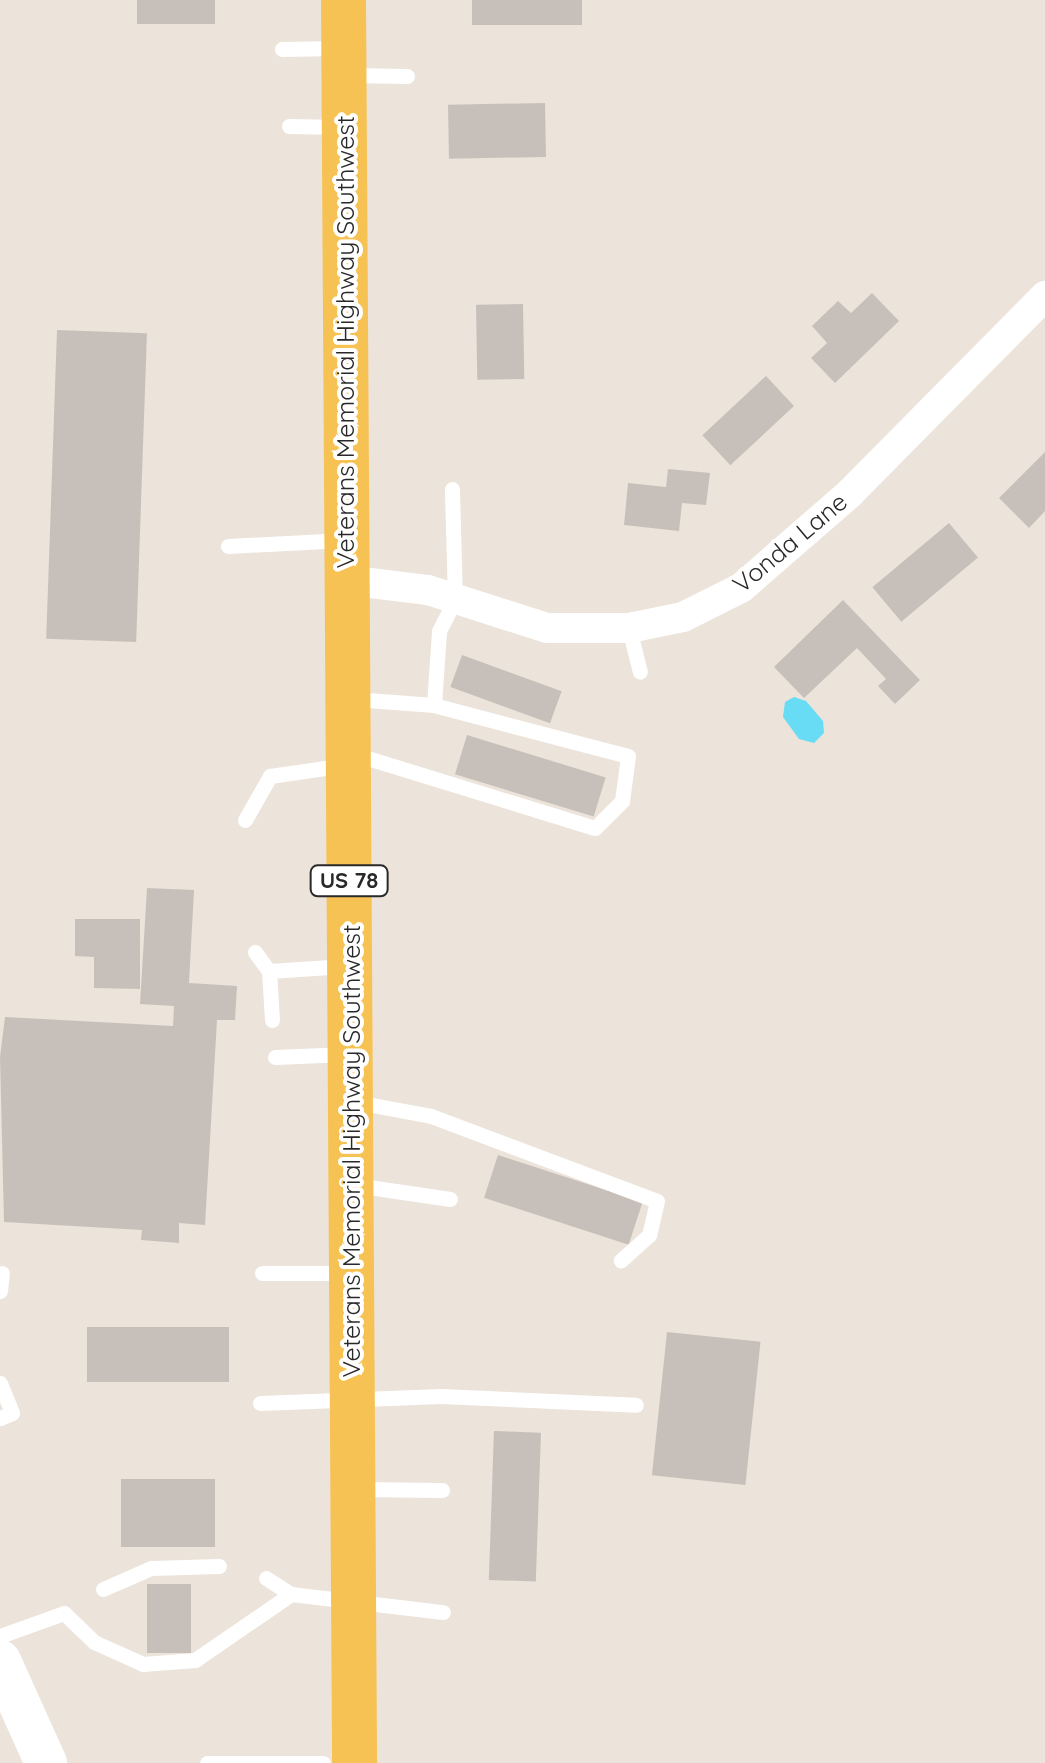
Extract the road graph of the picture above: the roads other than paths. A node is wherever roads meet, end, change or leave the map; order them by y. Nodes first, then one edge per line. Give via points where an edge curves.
1 (343, 0) edge
2 (282, 49) dead end
3 (343, 61) junction
4 (407, 76) dead end
5 (289, 126) dead end
6 (344, 127) junction
7 (1045, 296) edge
8 (452, 489) dead end
9 (228, 546) dead end
10 (346, 560) junction
11 (456, 599) junction
12 (629, 628) junction
13 (640, 672) dead end
14 (348, 698) junction
15 (434, 706) junction
16 (348, 758) junction
17 (246, 820) dead end
18 (256, 952) dead end
19 (350, 966) junction
20 (269, 971) junction
21 (272, 1020) dead end
22 (351, 1053) junction
23 (275, 1057) dead end
24 (351, 1101) junction
25 (351, 1184) junction
26 (450, 1199) dead end
27 (620, 1260) dead end
28 (2, 1272) edge
29 (262, 1273) dead end
30 (352, 1274) junction
31 (0, 1291) edge
32 (0, 1384) edge
33 (260, 1404) dead end
34 (352, 1404) junction
35 (636, 1405) dead end
36 (0, 1418) edge
37 (352, 1489) junction
38 (442, 1490) dead end
39 (219, 1566) dead end
40 (266, 1578) dead end
41 (103, 1590) dead end
42 (291, 1594) junction
43 (353, 1604) junction
44 (442, 1612) dead end
45 (0, 1636) edge
46 (0, 1662) edge
47 (46, 1763) edge
48 (207, 1763) edge
49 (324, 1763) edge
50 (354, 1763) edge

1 - 3 main road, Veterans Memorial Highway Southwest / US 78
2 - 3 lane
3 - 4 lane
3 - 6 main road, Veterans Memorial Highway Southwest / US 78
5 - 6 lane
6 - 10 main road, Veterans Memorial Highway Southwest / US 78
7 - 12 street, Vonda Lane via 849,494 741,588 683,617
8 - 11 lane
9 - 10 lane
10 - 11 street, Vonda Lane
10 - 14 main road, Veterans Memorial Highway Southwest / US 78
11 - 12 street, Vonda Lane via 547,628
11 - 15 lane via 439,631
12 - 13 lane
14 - 15 lane
14 - 16 main road, Veterans Memorial Highway Southwest / US 78
15 - 16 lane via 628,756 622,801 595,828
16 - 17 lane via 270,776
16 - 19 main road, Veterans Memorial Highway Southwest / US 78
18 - 20 lane
19 - 20 lane
19 - 22 main road, Veterans Memorial Highway Southwest / US 78
20 - 21 lane
22 - 23 lane
22 - 24 main road, Veterans Memorial Highway Southwest / US 78
24 - 25 main road, Veterans Memorial Highway Southwest / US 78
24 - 27 lane via 431,1116 657,1201 649,1235
25 - 26 lane
25 - 30 main road, Veterans Memorial Highway Southwest / US 78
28 - 31 lane
29 - 30 lane
30 - 34 main road, Veterans Memorial Highway Southwest / US 78
32 - 36 lane via 12,1413
33 - 34 lane
34 - 35 lane via 440,1396
34 - 37 main road, Veterans Memorial Highway Southwest / US 78
37 - 38 lane
37 - 43 main road, Veterans Memorial Highway Southwest / US 78
39 - 41 lane via 151,1568
40 - 42 lane
42 - 43 lane
42 - 45 lane via 195,1660 143,1664 94,1642 64,1613
43 - 44 lane
43 - 50 main road, Veterans Memorial Highway Southwest / US 78
46 - 47 street
48 - 49 lane

